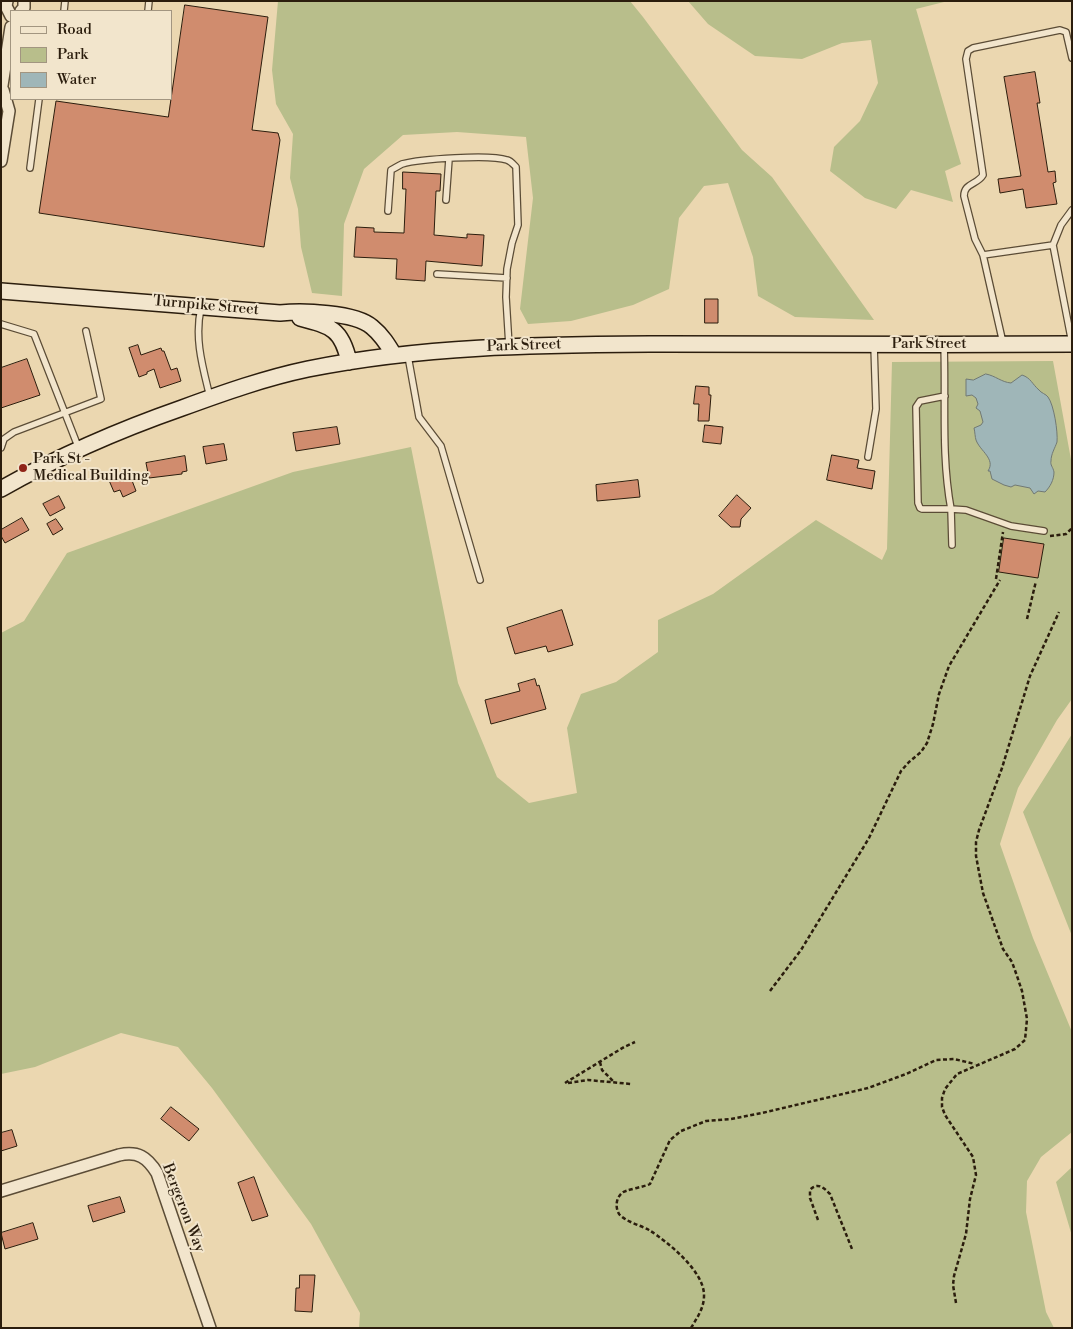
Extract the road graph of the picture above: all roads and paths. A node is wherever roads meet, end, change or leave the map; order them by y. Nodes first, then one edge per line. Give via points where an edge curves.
1 (7, 1) edge
2 (10, 14) edge
3 (10, 45) edge
4 (1072, 58) edge
5 (9, 62) edge
6 (2, 87) edge
7 (39, 100) edge
8 (449, 158) junction
9 (1, 161) edge
10 (30, 168) dead end
11 (446, 200) dead end
12 (1072, 210) edge
13 (388, 211) dead end
14 (1053, 245) junction
15 (983, 255) junction
16 (437, 274) dead end
17 (507, 278) junction
18 (1, 291) edge
19 (202, 306) junction
20 (280, 313) junction
21 (1, 324) edge
22 (86, 332) dead end
23 (944, 343) junction
24 (1072, 343) edge
25 (874, 344) junction
26 (1004, 344) junction
27 (510, 346) junction
28 (401, 354) junction
29 (349, 362) junction
30 (945, 396) junction
31 (210, 397) junction
32 (66, 413) junction
33 (1, 448) edge
34 (79, 449) junction
35 (868, 457) dead end
36 (1, 489) edge
37 (951, 508) junction
38 (1072, 528) edge
39 (1003, 531) dead end
40 (1044, 531) dead end
41 (1050, 536) dead end
42 (952, 545) dead end
43 (480, 580) dead end
44 (996, 580) dead end
45 (1000, 580) dead end
46 (1036, 580) dead end
47 (1059, 612) dead end
48 (1027, 619) dead end
49 (770, 991) dead end
50 (635, 1042) dead end
51 (600, 1062) junction
52 (976, 1064) junction
53 (614, 1082) junction
54 (631, 1084) dead end
55 (1, 1191) edge
56 (818, 1220) dead end
57 (852, 1249) dead end
58 (956, 1303) dead end
59 (210, 1328) edge
60 (691, 1328) edge

1 - 2 street
3 - 5 street
4 - 15 lane via 1066,32 1060,30 968,51 966,59 983,176 966,187 964,193 974,240
5 - 6 street
6 - 9 street via 9,111
7 - 10 lane
8 - 11 lane
8 - 13 lane via 416,161 391,170
8 - 17 lane via 497,158 509,160 516,167 518,226
12 - 14 lane
14 - 15 lane
14 - 24 lane
15 - 26 lane
16 - 17 lane
17 - 27 lane
18 - 19 main road, Turnpike Street
19 - 20 main road, Turnpike Street
19 - 31 lane via 199,350
20 - 28 main road, Turnpike Street via 326,314 360,320
20 - 29 main road via 322,324 332,330 346,347
21 - 32 lane via 34,334
22 - 32 lane via 101,399
23 - 25 main road, Park Street
23 - 26 main road, Park Street
23 - 30 lane
24 - 26 main road, Park Street
25 - 27 main road, Park Street
25 - 35 lane via 876,408
27 - 28 main road, Park Street
28 - 29 main road, Park Street
28 - 43 lane via 419,417 440,446
29 - 31 main road, Park Street via 270,378
30 - 37 lane via 946,482
30 - 37 lane via 920,401 916,407 918,503 922,509
31 - 34 main road, Park Street
32 - 33 lane via 14,432 4,439
32 - 34 lane
34 - 36 main road, Park Street
37 - 40 lane via 966,510 1006,525
37 - 42 lane
38 - 41 path via 1066,534
39 - 44 path
45 - 49 path via 949,666 927,743 901,771 869,838 801,950
46 - 48 path
47 - 52 path via 1030,676 976,842 983,894 1022,991 1026,1030 1024,1040 1015,1049
50 - 51 path
51 - 53 path
51 - 53 path via 565,1083 588,1080
52 - 58 path via 957,1074 945,1088 942,1098 945,1115 973,1157 976,1175 954,1276
52 - 60 path via 954,1059 936,1060 868,1088 762,1113 706,1121 680,1131 670,1140 650,1184 625,1190 616,1200 620,1214 669,1243 701,1282 702,1307
53 - 54 path
55 - 59 street, Bergeron Way via 119,1155 141,1156 157,1173
56 - 57 path via 809,1194 817,1186 830,1194

